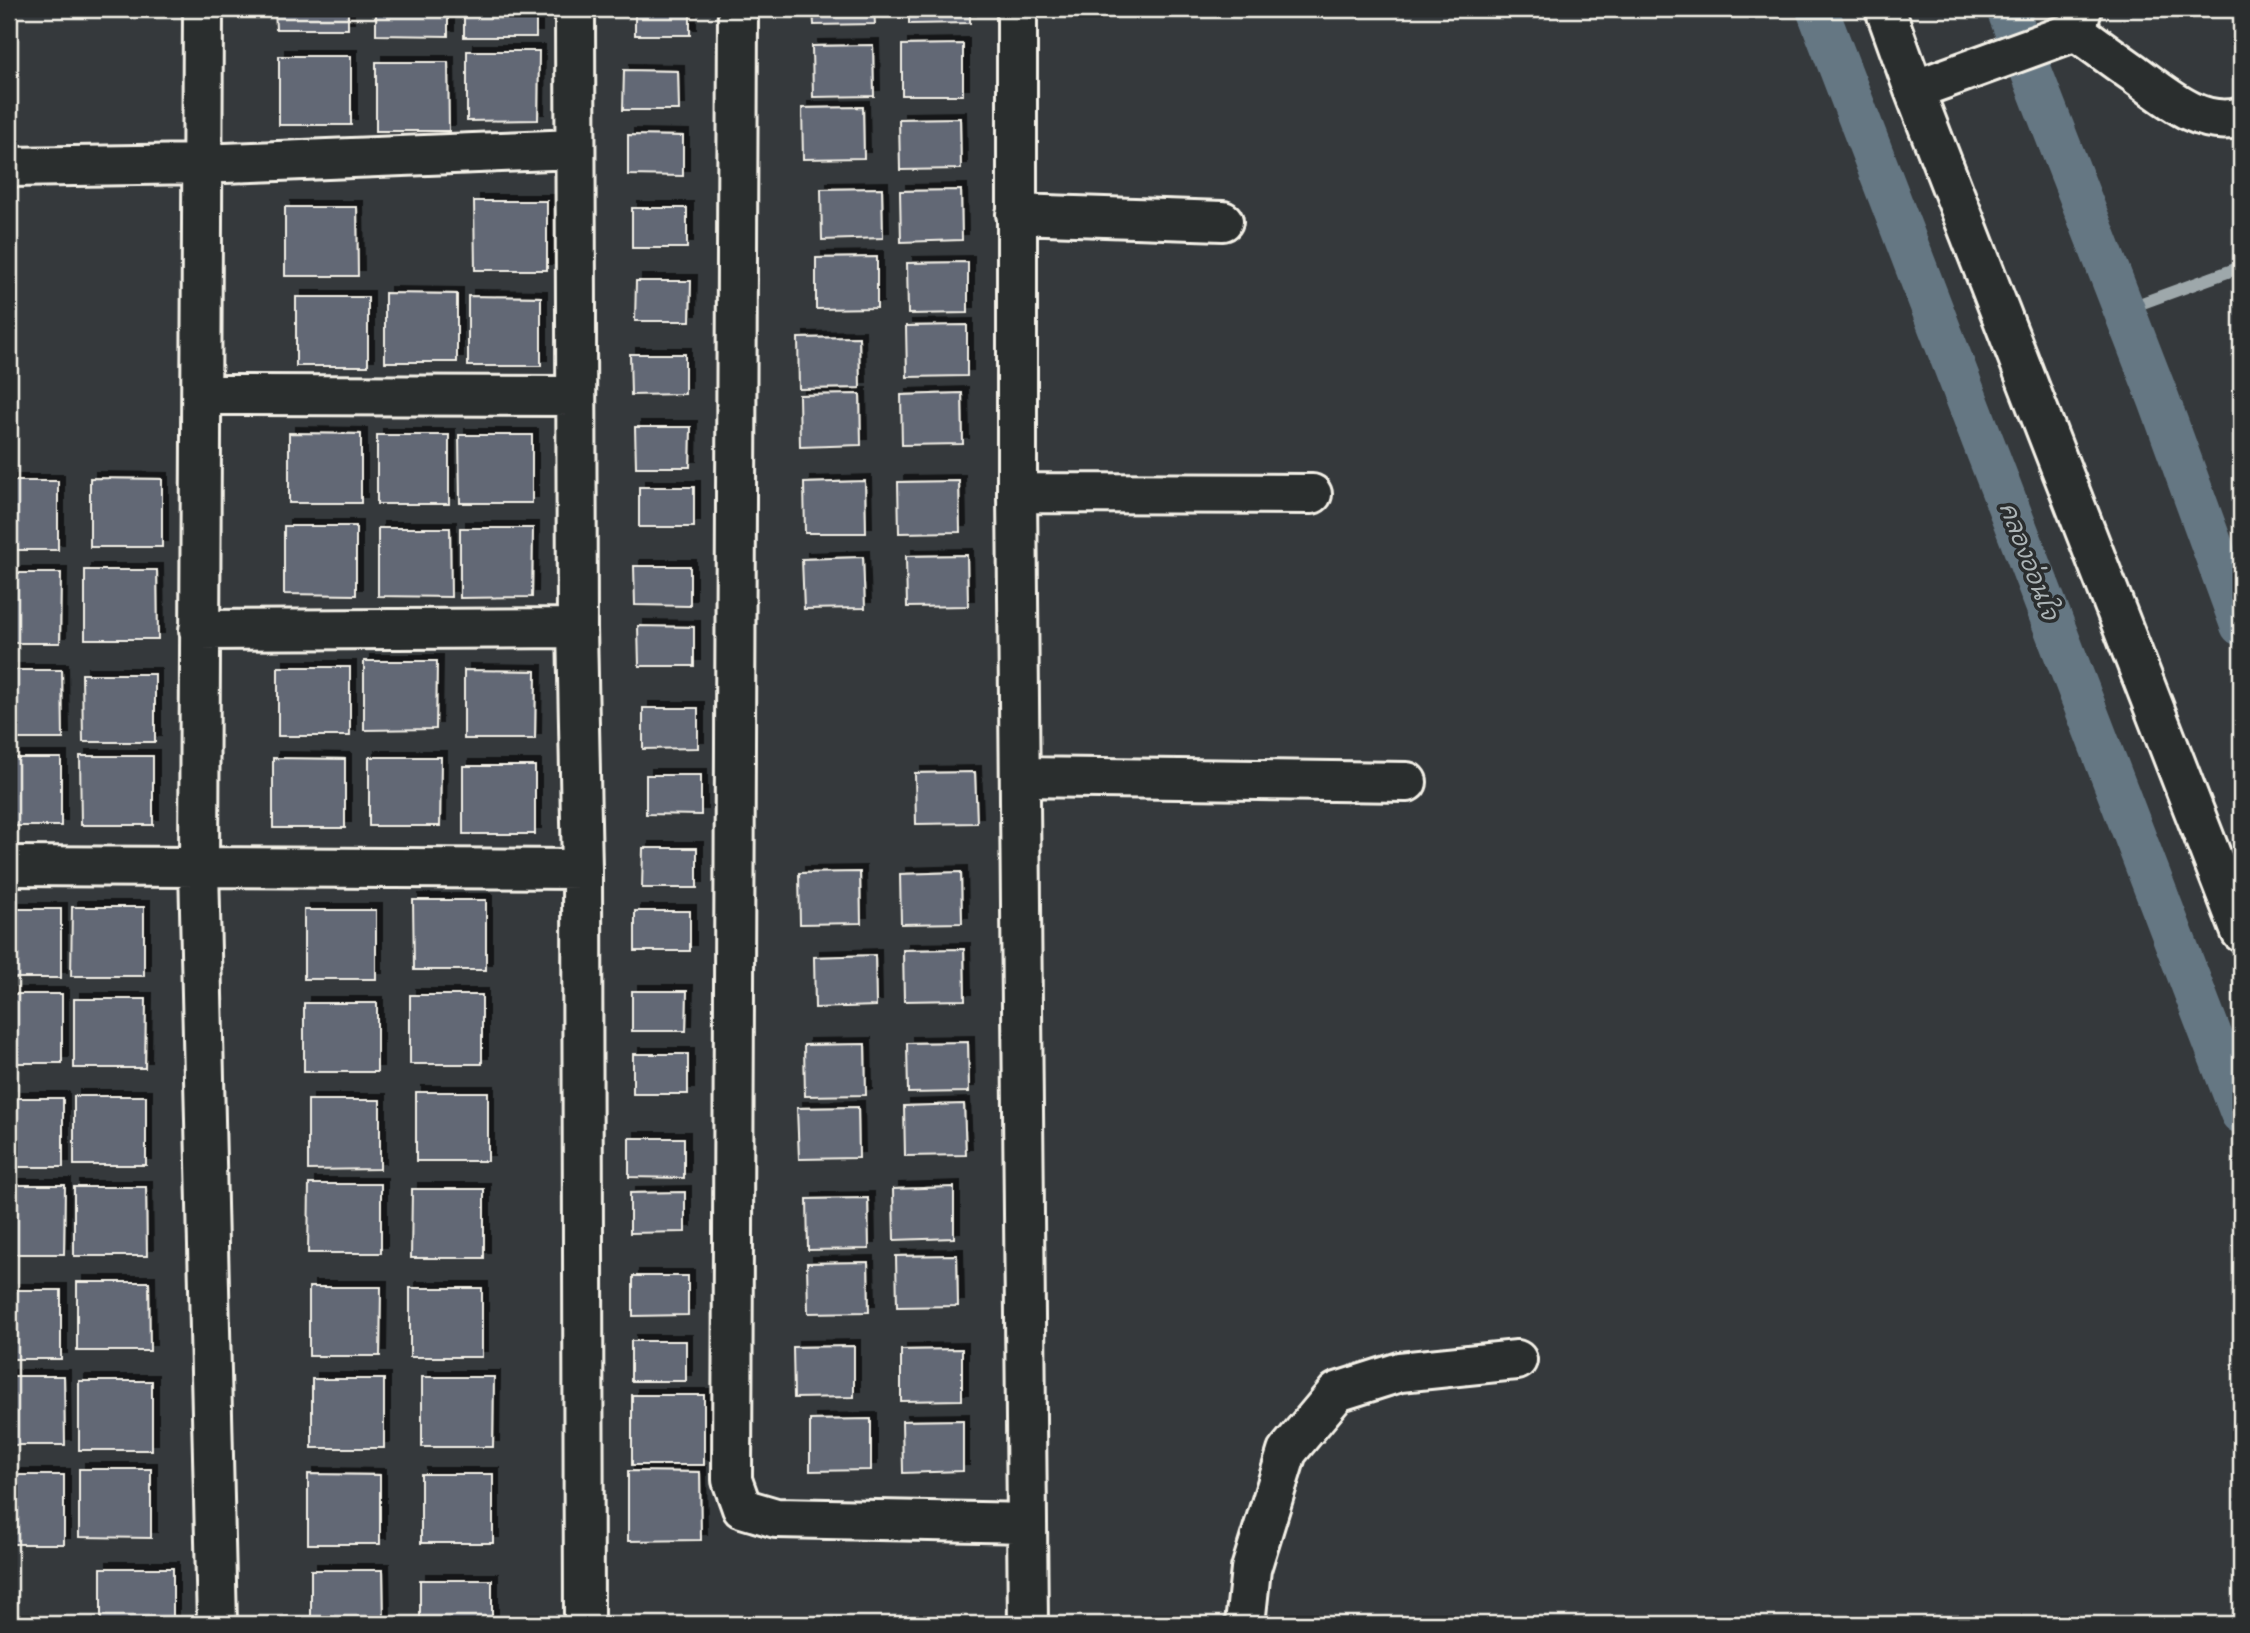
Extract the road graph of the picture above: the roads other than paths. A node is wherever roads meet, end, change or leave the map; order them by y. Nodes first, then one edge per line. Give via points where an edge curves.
1 (203, 9) edge
2 (575, 9) edge
3 (738, 9) edge
4 (1017, 9) edge
5 (1885, 9) edge
6 (2079, 20) edge
7 (1914, 90) junction
8 (2241, 117) edge
9 (575, 149) junction
10 (201, 164) junction
11 (9, 167) edge
12 (1016, 214) junction
13 (1223, 221) dead end
14 (202, 396) junction
15 (576, 396) junction
16 (1017, 493) junction
17 (1312, 494) dead end
18 (577, 628) junction
19 (200, 630) junction
20 (1020, 776) junction
21 (1407, 782) dead end
22 (9, 866) edge
23 (199, 868) junction
24 (582, 869) junction
25 (2241, 932) edge
26 (1517, 1360) dead end
27 (1027, 1523) junction
28 (217, 1624) edge
29 (584, 1624) edge
30 (1028, 1624) edge
31 (1245, 1624) edge

1 - 10 street
2 - 9 street
3 - 27 street via 732,1480 742,1508 776,1518
4 - 12 street
5 - 7 street
6 - 7 street
6 - 8 street via 2176,104 2204,117 2228,121
7 - 25 street
9 - 10 street
9 - 15 street
10 - 11 street
10 - 14 street
12 - 13 street
12 - 16 street
14 - 15 street
14 - 19 street
15 - 18 street
16 - 17 street
16 - 20 street
18 - 19 street
18 - 24 street
19 - 23 street
20 - 21 street
20 - 27 street
22 - 23 street
23 - 24 street
23 - 28 street
24 - 29 street
26 - 31 street via 1400,1372 1337,1391 1287,1452 1251,1569
27 - 30 street

